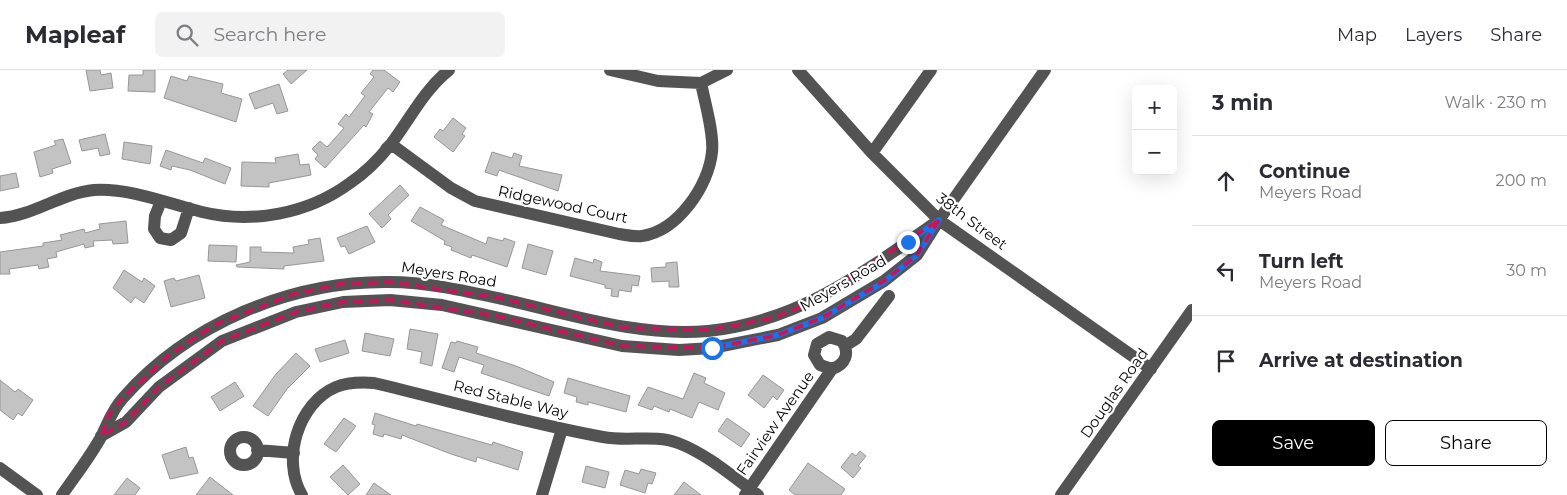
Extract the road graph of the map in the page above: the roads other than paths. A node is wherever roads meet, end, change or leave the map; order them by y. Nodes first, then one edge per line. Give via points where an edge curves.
1 (449, 70) edge
2 (610, 70) edge
3 (727, 70) edge
4 (798, 70) edge
5 (931, 70) edge
6 (1045, 70) edge
7 (701, 83) junction
8 (391, 144) junction
9 (872, 153) junction
10 (161, 200) junction
11 (189, 208) junction
12 (0, 218) edge
13 (939, 220) junction
14 (889, 296) dead end
15 (1192, 310) edge
16 (845, 346) junction
17 (832, 369) junction
18 (1151, 369) junction
19 (562, 429) junction
20 (101, 436) junction
21 (257, 450) dead end
22 (294, 454) junction
23 (0, 468) edge
24 (751, 493) edge
25 (37, 495) edge
26 (62, 495) edge
27 (302, 495) edge
28 (542, 495) edge
29 (1061, 495) edge

1 - 8 street via 432,87
2 - 7 street via 658,81
3 - 7 street
4 - 9 street, 38th Street
5 - 9 street
6 - 13 street
7 - 8 street, Ridgewood Court via 712,149 707,173 678,216 666,226 642,236 619,234 475,201 451,188
8 - 11 street via 356,179 315,203 267,216 223,215
9 - 13 street, 38th Street
10 - 11 street
10 - 11 street via 154,229 160,238 171,240 181,233
10 - 12 street via 126,192 93,190 30,212
13 - 18 street, 38th Street
13 - 20 street, Meyers Road via 917,255 884,282 822,318 778,335 712,348 679,350 622,346 442,305 390,300 343,302 296,312 222,340 159,387 126,422
13 - 20 street, Meyers Road via 874,266 814,301 773,318 710,330 679,332 625,328 444,287 390,282 341,284 291,295 214,325 168,356 110,413
14 - 16 street, Fairview Avenue via 856,339
15 - 18 street, Douglas Road
16 - 17 street, Fairview Avenue via 845,359
16 - 17 street, Fairview Avenue via 832,337 817,344 814,355 818,362 824,368
17 - 24 street, Fairview Avenue
18 - 29 street, Douglas Road
19 - 22 street, Red Stable Way via 374,383 350,382 334,388 314,403 295,434
19 - 24 street, Red Stable Way via 606,438 652,438 676,442 704,456
19 - 28 street
20 - 26 street, Meyers Road
21 - 22 street
22 - 27 street, Red Stable Way via 296,481
23 - 25 street

